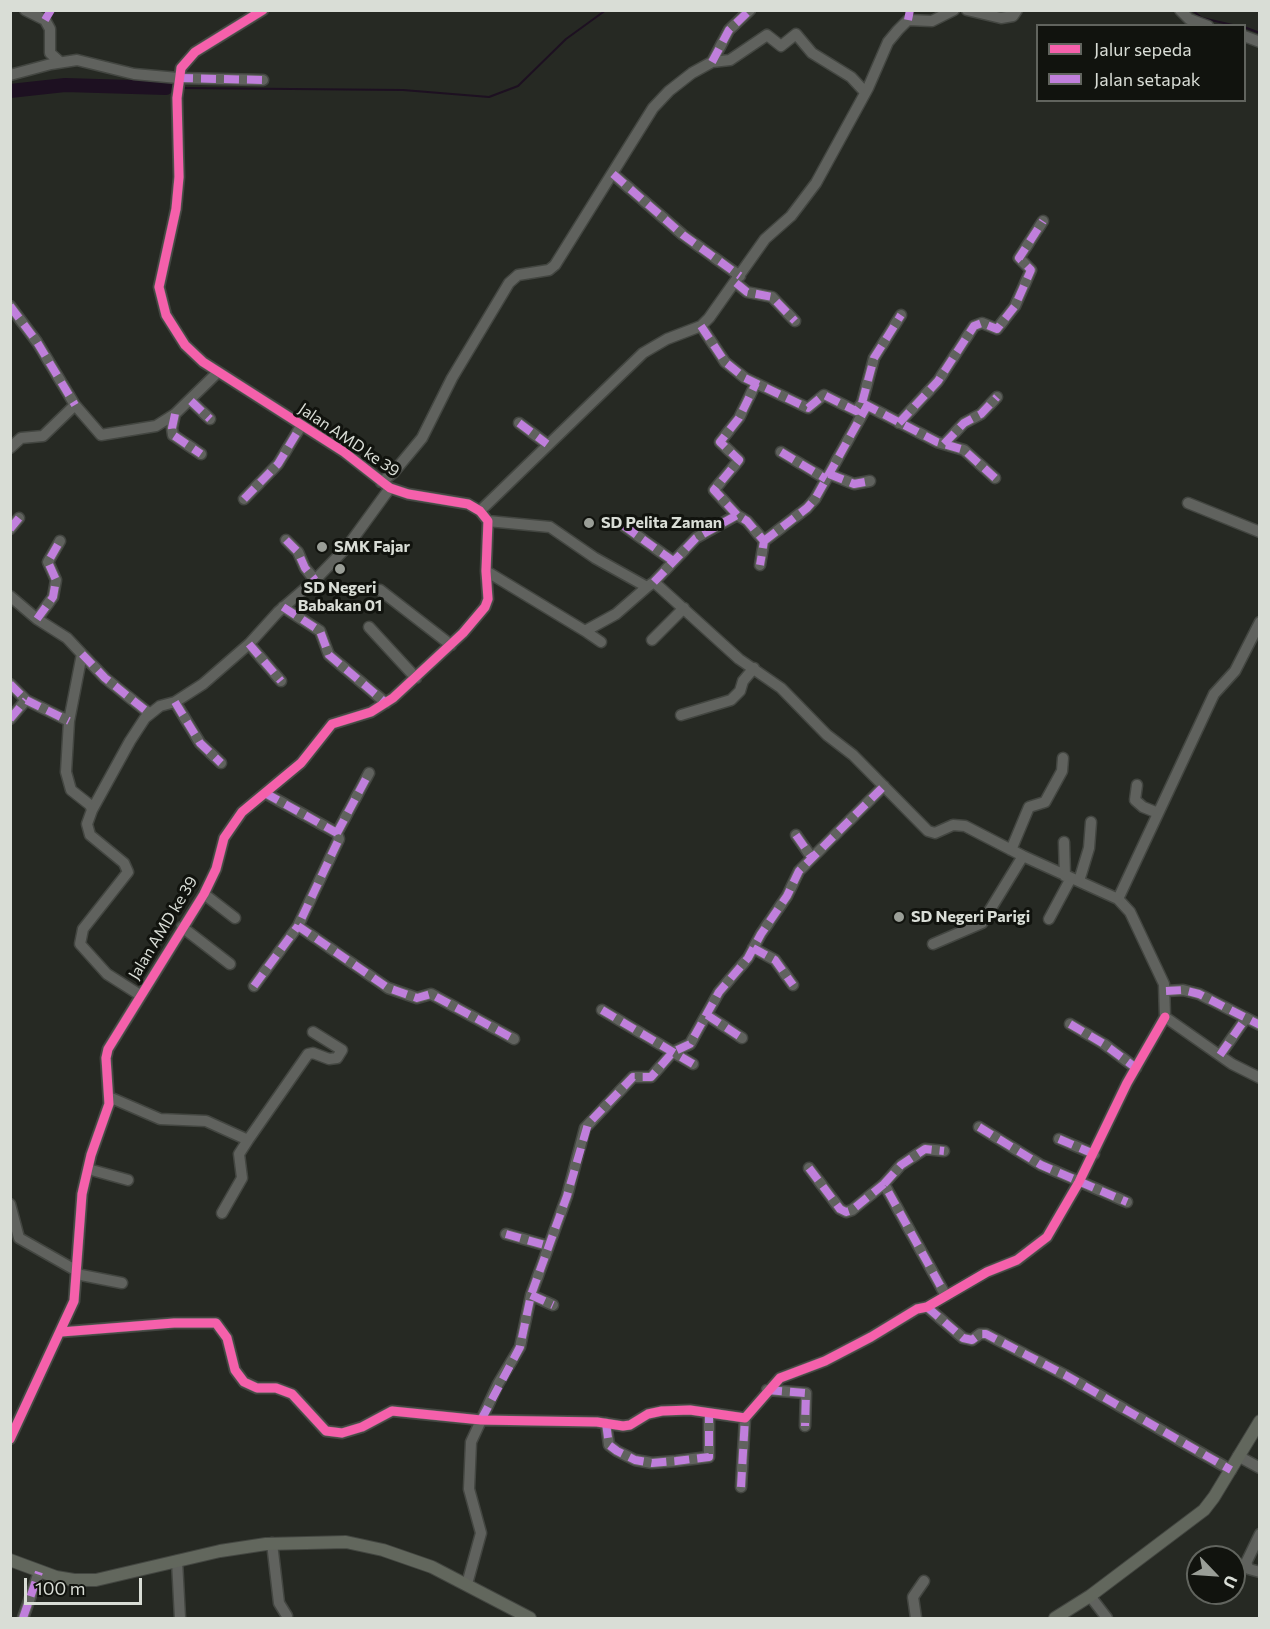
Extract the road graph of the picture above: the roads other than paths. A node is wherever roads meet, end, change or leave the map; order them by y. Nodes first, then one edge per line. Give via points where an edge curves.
1 (25, 10) edge
2 (263, 10) edge
3 (750, 10) edge
4 (954, 10) edge
5 (967, 10) edge
6 (1017, 10) edge
7 (1180, 10) edge
8 (48, 15) edge
9 (909, 15) edge
10 (1203, 24) edge
11 (1246, 36) edge
12 (1260, 42) edge
13 (60, 62) junction
14 (712, 62) junction
15 (10, 75) edge
16 (178, 78) junction
17 (263, 80) dead end
18 (866, 92) junction
19 (613, 174) junction
20 (1043, 221) dead end
21 (738, 280) junction
22 (10, 306) edge
23 (901, 315) dead end
24 (795, 321) dead end
25 (701, 326) junction
26 (217, 373) junction
27 (756, 383) junction
28 (997, 397) dead end
29 (191, 400) junction
30 (75, 405) junction
31 (864, 405) junction
32 (175, 414) junction
33 (210, 419) dead end
34 (519, 423) dead end
35 (899, 423) junction
36 (301, 426) junction
37 (547, 444) junction
38 (944, 444) junction
39 (10, 448) edge
40 (781, 452) dead end
41 (201, 454) dead end
42 (828, 477) junction
43 (995, 478) dead end
44 (870, 481) dead end
45 (386, 485) junction
46 (244, 499) dead end
47 (1188, 503) dead end
48 (480, 511) junction
49 (737, 514) junction
50 (19, 518) dead end
51 (488, 521) junction
52 (624, 526) dead end
53 (10, 529) edge
54 (1260, 532) edge
55 (286, 540) dead end
56 (60, 541) dead end
57 (764, 541) junction
58 (673, 561) junction
59 (760, 565) dead end
60 (486, 571) junction
61 (315, 580) junction
62 (651, 585) junction
63 (380, 590) dead end
64 (10, 596) edge
65 (284, 607) junction
66 (684, 608) junction
67 (38, 620) junction
68 (1260, 622) edge
69 (369, 627) dead end
70 (585, 631) junction
71 (652, 640) dead end
72 (601, 642) dead end
73 (249, 644) junction
74 (451, 645) junction
75 (82, 654) junction
76 (754, 668) junction
77 (416, 678) junction
78 (281, 681) dead end
79 (10, 684) edge
80 (26, 700) junction
81 (175, 702) junction
82 (386, 703) junction
83 (150, 714) junction
84 (681, 715) dead end
85 (10, 719) edge
86 (69, 721) junction
87 (1063, 758) dead end
88 (221, 763) dead end
89 (369, 773) dead end
90 (1137, 785) dead end
91 (884, 786) junction
92 (265, 793) junction
93 (92, 810) junction
94 (1158, 813) junction
95 (1091, 822) dead end
96 (337, 833) junction
97 (796, 835) dead end
98 (1064, 842) dead end
99 (1011, 850) junction
100 (1023, 856) junction
101 (812, 858) junction
102 (1072, 878) junction
103 (204, 894) junction
104 (1118, 899) junction
105 (235, 918) dead end
106 (1049, 919) dead end
107 (298, 926) junction
108 (182, 927) junction
109 (933, 944) dead end
110 (753, 948) junction
111 (230, 964) dead end
112 (793, 985) dead end
113 (254, 986) dead end
114 (1166, 991) junction
115 (140, 994) junction
116 (602, 1011) dead end
117 (707, 1015) junction
118 (1165, 1017) junction
119 (1246, 1018) junction
120 (1070, 1024) dead end
121 (1260, 1025) edge
122 (313, 1032) dead end
123 (742, 1038) dead end
124 (514, 1039) dead end
125 (673, 1052) junction
126 (1220, 1055) junction
127 (693, 1064) dead end
128 (1136, 1068) junction
129 (1260, 1078) edge
130 (109, 1097) junction
131 (979, 1127) dead end
132 (1059, 1139) dead end
133 (248, 1140) junction
134 (944, 1151) dead end
135 (1094, 1154) junction
136 (809, 1168) dead end
137 (88, 1169) junction
138 (128, 1180) dead end
139 (1079, 1182) junction
140 (884, 1184) junction
141 (1127, 1202) dead end
142 (10, 1204) edge
143 (222, 1213) dead end
144 (506, 1234) dead end
145 (548, 1246) junction
146 (77, 1272) junction
147 (122, 1283) dead end
148 (531, 1295) junction
149 (946, 1296) junction
150 (554, 1305) dead end
151 (927, 1307) junction
152 (61, 1332) junction
153 (767, 1389) junction
154 (709, 1413) junction
155 (744, 1418) junction
156 (481, 1420) junction
157 (1260, 1421) edge
158 (606, 1423) junction
159 (805, 1425) dead end
160 (10, 1439) edge
161 (1238, 1456) junction
162 (1260, 1468) edge
163 (1231, 1470) junction
164 (741, 1487) dead end
165 (1260, 1534) edge
166 (272, 1543) junction
167 (10, 1560) edge
168 (177, 1561) junction
169 (39, 1572) junction
170 (1260, 1572) edge
171 (924, 1581) dead end
172 (467, 1584) junction
173 (1092, 1601) junction
174 (287, 1616) dead end
175 (1058, 1617) edge
176 (23, 1618) edge
177 (180, 1618) edge
178 (530, 1618) edge
179 (916, 1618) edge
180 (1097, 1618) edge
181 (1107, 1618) edge

1 - 8 street
2 - 16 street, Jalan AMD ke 39 via 195,52
3 - 14 street via 729,30
4 - 9 street via 932,21
5 - 6 street via 1001,18
7 - 10 street
8 - 13 street via 50,52
9 - 18 street via 888,42
11 - 12 street
13 - 15 street
13 - 16 street via 82,61 118,72
14 - 18 street via 730,60 766,35 781,46 796,34 812,53 851,76
14 - 19 street via 692,73 653,108
16 - 17 street
16 - 26 street, Jalan AMD ke 39 via 179,177 172,234 160,278 161,301 185,345
18 - 21 street via 810,192 765,239
19 - 21 street
19 - 45 street via 555,265 549,270 518,275 509,283 452,378 422,438
20 - 35 street via 1020,258 1031,270 1015,306 997,329 982,323 974,326 938,381
21 - 24 street via 747,292 772,297
21 - 25 street
22 - 30 street
23 - 31 street via 873,358
25 - 27 street via 725,362
25 - 37 street via 643,353
26 - 29 street
26 - 36 street, Jalan AMD ke 39
27 - 31 street via 808,408 824,395 856,411
27 - 49 street via 739,418 720,442 739,460 714,490
28 - 38 street
29 - 32 street
29 - 33 street
30 - 32 street via 97,433 105,436 156,426
30 - 39 street via 44,436 21,438
31 - 35 street
31 - 42 street
32 - 41 street via 173,435
34 - 37 street
35 - 38 street
36 - 45 street, Jalan AMD ke 39 via 344,452
36 - 46 street via 278,465
37 - 48 street
38 - 43 street via 970,454
40 - 42 street
42 - 44 street via 854,484
42 - 57 street via 807,508
45 - 48 street, Jalan AMD ke 39 via 408,494 468,504
45 - 61 street via 358,534
47 - 54 street
48 - 51 street
49 - 57 street
49 - 58 street via 703,533
50 - 53 street
51 - 60 street, Jalan AMD ke 39
51 - 62 street via 558,530 595,558
52 - 58 street
55 - 61 street
56 - 67 street via 48,562 56,580 53,597
57 - 59 street
58 - 62 street
60 - 70 street
60 - 74 street, Jalan AMD ke 39 via 487,603
61 - 65 street
62 - 66 street
62 - 70 street via 615,614
63 - 74 street
64 - 67 street
65 - 73 street
65 - 82 street via 320,631 329,655
66 - 71 street
66 - 76 street
67 - 75 street via 67,638
68 - 94 street via 1235,671 1214,694
69 - 77 street
70 - 72 street
73 - 78 street
73 - 81 street via 203,684
74 - 77 street, Jalan AMD ke 39
75 - 83 street
75 - 86 street
76 - 84 street via 731,700
76 - 91 street via 781,688
77 - 82 street, Jalan AMD ke 39
79 - 80 street
80 - 85 street
80 - 86 street
81 - 83 street
81 - 88 street via 200,743
82 - 92 street, Jalan AMD ke 39 via 332,724 301,763
83 - 93 street via 130,741
86 - 93 street via 67,784
87 - 99 street via 1062,771 1045,802 1029,807
89 - 96 street
90 - 94 street via 1135,800
91 - 99 street via 928,831 965,826
91 - 101 street
92 - 96 street
92 - 103 street, Jalan AMD ke 39 via 242,812 227,833
93 - 115 street via 87,824 90,835 124,862 128,872 83,929 80,944 107,974
94 - 104 street
95 - 102 street via 1089,848
96 - 107 street via 338,847
97 - 101 street
98 - 102 street
99 - 100 street
100 - 102 street
100 - 109 street via 982,923
101 - 110 street via 796,875
102 - 104 street
102 - 106 street
103 - 105 street
103 - 108 street, Jalan AMD ke 39
104 - 114 street via 1130,912
107 - 113 street
107 - 124 street via 388,988 417,998 431,994
108 - 111 street
108 - 115 street, Jalan AMD ke 39
110 - 112 street via 775,960
110 - 117 street via 746,962 719,992
114 - 118 street
114 - 119 street via 1199,994
115 - 130 street, Jalan AMD ke 39 via 108,1048
116 - 125 street
117 - 123 street
117 - 125 street via 690,1044
118 - 126 street
118 - 128 street
119 - 121 street
119 - 126 street
120 - 128 street
122 - 133 street via 342,1050 337,1058 329,1059 308,1054
125 - 127 street
125 - 145 street via 651,1077 633,1077 588,1124
126 - 129 street
128 - 135 street
130 - 133 street via 160,1119 206,1121
130 - 137 street, Jalan AMD ke 39 via 107,1115
131 - 139 street via 1041,1166
132 - 135 street
133 - 143 street via 239,1154 242,1178
134 - 140 street via 925,1149 901,1165
135 - 139 street
136 - 140 street via 846,1212
137 - 138 street
137 - 146 street, Jalan AMD ke 39 via 80,1206
139 - 141 street
139 - 149 street via 1047,1237 1017,1260
140 - 149 street
142 - 146 street via 19,1238
144 - 145 street
145 - 148 street
146 - 147 street
146 - 152 street, Jalan AMD ke 39 via 74,1301
148 - 150 street
148 - 156 street via 518,1352
149 - 151 street
151 - 153 street via 917,1308 872,1337 780,1378
151 - 163 street via 965,1340 986,1334
152 - 156 street via 216,1323 227,1338 235,1370 244,1383 292,1394 326,1431 342,1433 362,1427 392,1411
152 - 160 street, Jalan AMD ke 39
153 - 155 street
153 - 159 street via 806,1394
154 - 155 street
154 - 158 street via 662,1411 627,1426
154 - 158 street via 709,1457 676,1461 634,1460 617,1451 609,1445
155 - 164 street
156 - 158 street
156 - 172 street via 469,1452 469,1489 481,1533
157 - 161 main road
161 - 162 street
161 - 163 main road
163 - 173 main road via 1204,1510
165 - 170 street via 1246,1563 1249,1569
166 - 168 main road
166 - 172 main road via 321,1541 359,1545 421,1563
166 - 174 street via 279,1603
167 - 169 main road
168 - 169 main road via 96,1580 74,1580
168 - 177 street
169 - 176 street
171 - 179 street via 914,1597
172 - 178 main road
173 - 175 main road
173 - 180 street
173 - 181 street

